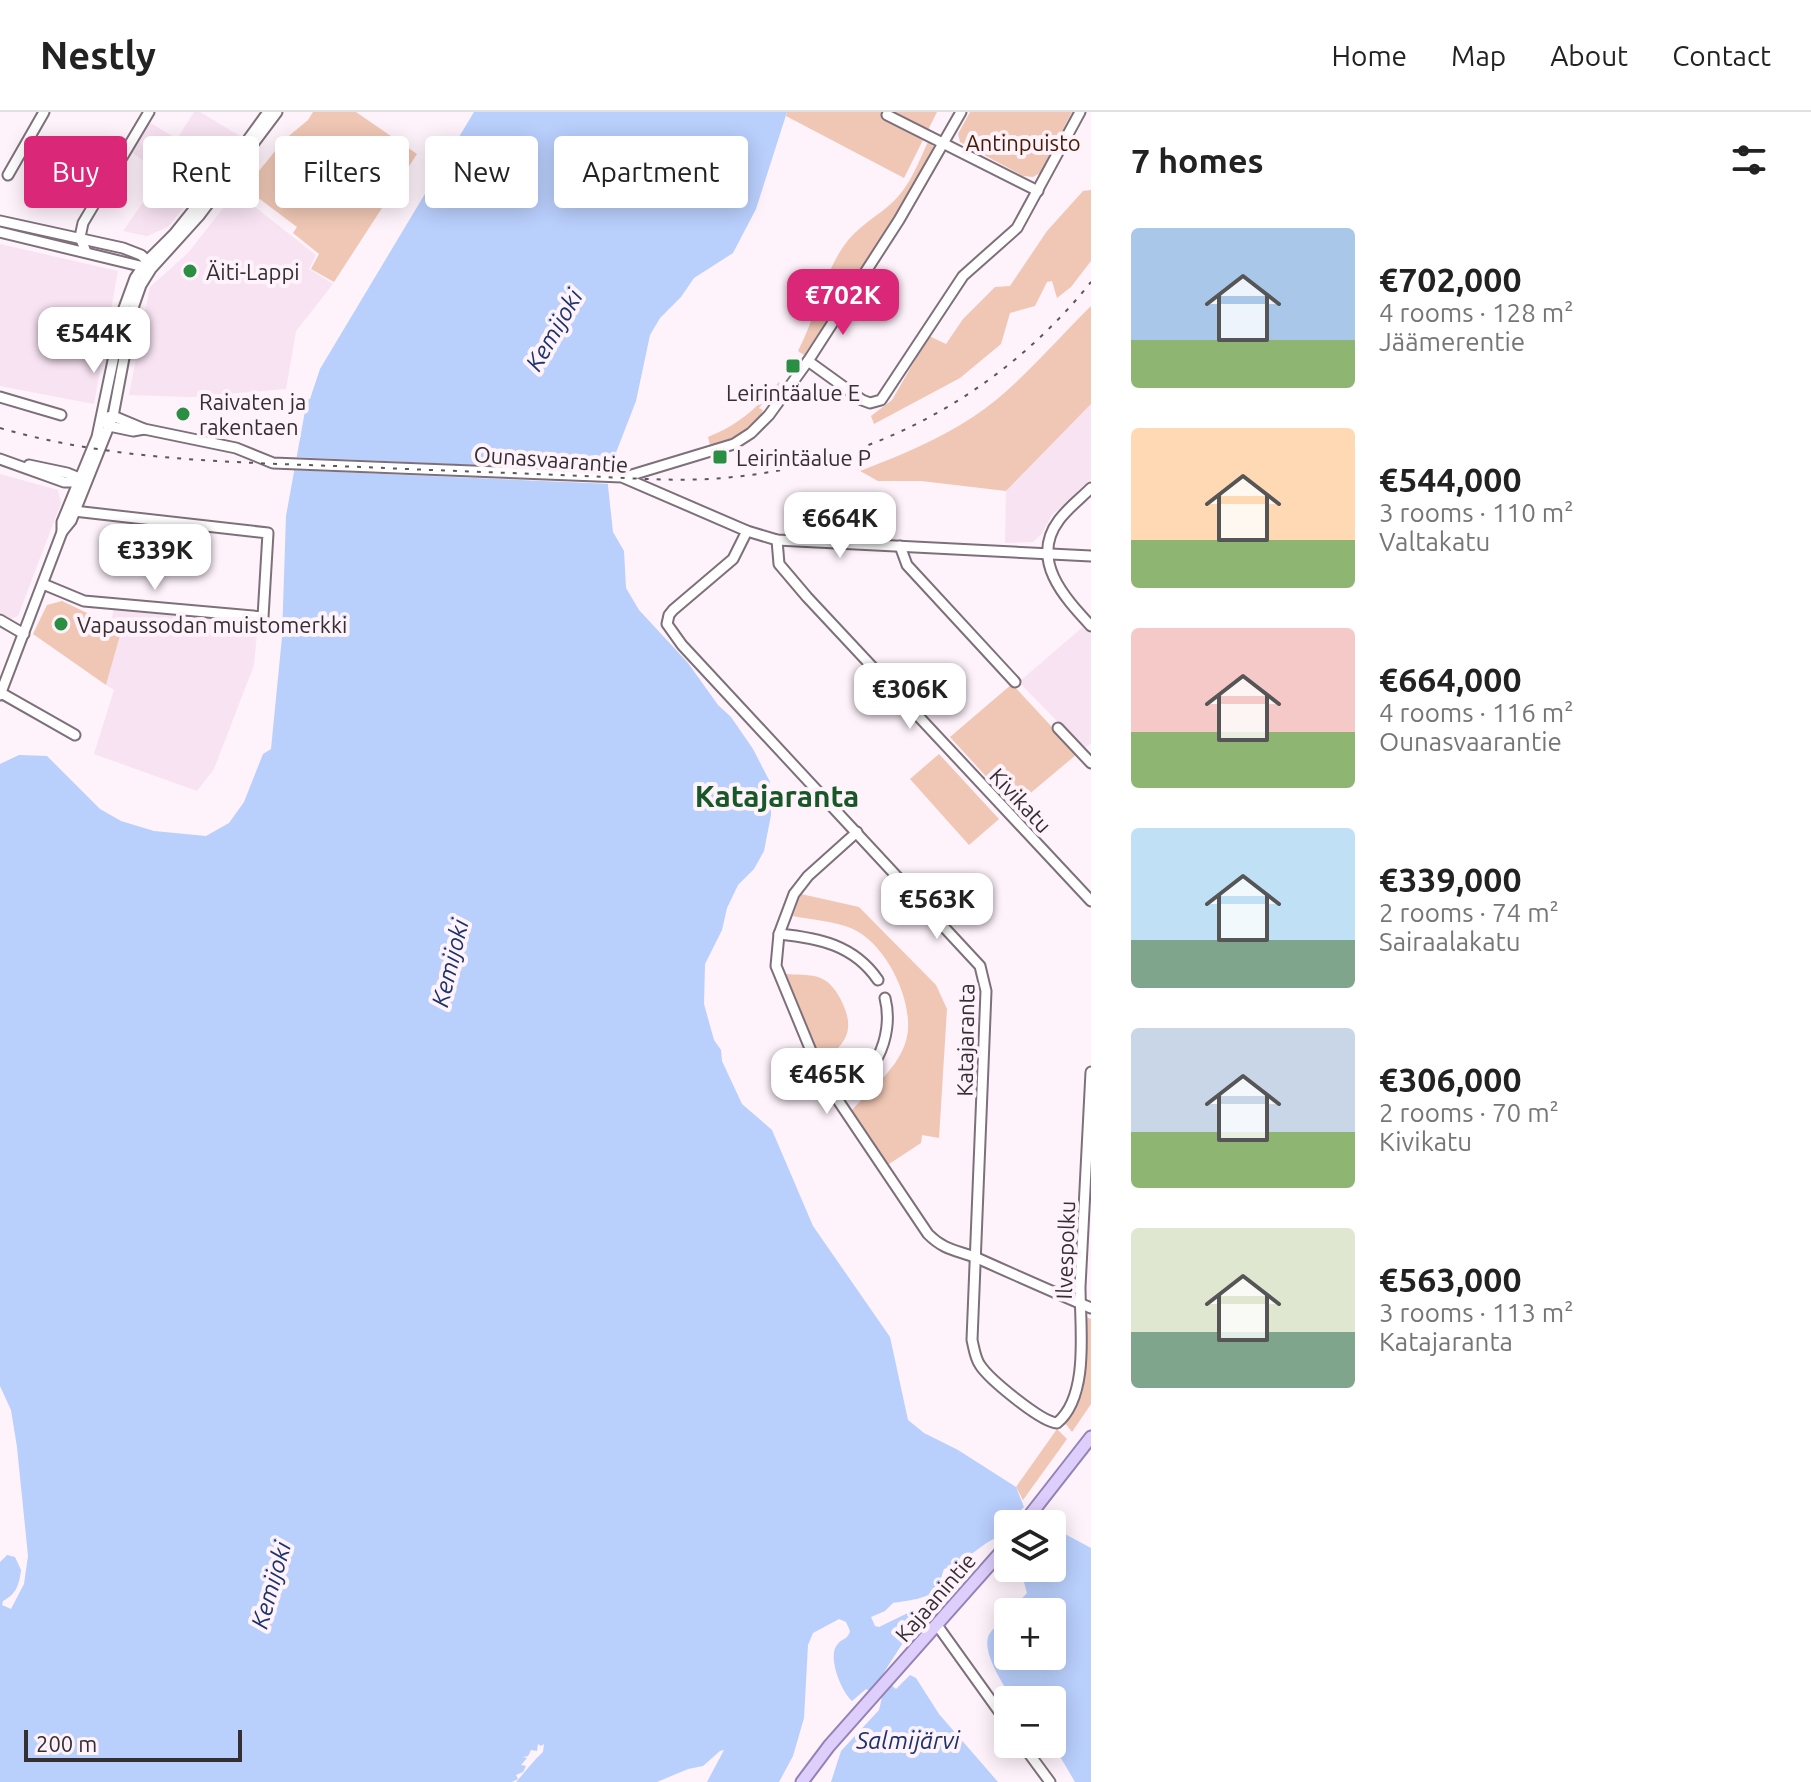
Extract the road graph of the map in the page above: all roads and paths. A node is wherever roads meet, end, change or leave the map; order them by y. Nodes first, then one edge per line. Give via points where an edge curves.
1 (44, 112) edge
2 (149, 112) edge
3 (268, 112) edge
4 (277, 112) edge
5 (961, 112) edge
6 (1080, 112) edge
7 (887, 115) dead end
8 (945, 142) junction
9 (8, 175) dead end
10 (1038, 191) junction
11 (0, 221) edge
12 (0, 232) edge
13 (80, 237) junction
14 (86, 252) junction
15 (147, 265) junction
16 (808, 361) junction
17 (0, 397) edge
18 (61, 415) dead end
19 (108, 420) junction
20 (5, 460) edge
21 (647, 471) junction
22 (622, 477) junction
23 (82, 481) junction
24 (1091, 488) edge
25 (649, 489) junction
26 (74, 511) junction
27 (747, 531) junction
28 (62, 532) junction
29 (777, 540) junction
30 (900, 546) junction
31 (1049, 554) junction
32 (1091, 556) edge
33 (43, 584) junction
34 (0, 620) edge
35 (1091, 626) edge
36 (24, 634) junction
37 (1015, 682) dead end
38 (0, 694) edge
39 (1058, 728) dead end
40 (75, 735) dead end
41 (1091, 763) edge
42 (857, 832) junction
43 (1091, 901) edge
44 (779, 934) junction
45 (878, 980) dead end
46 (885, 998) dead end
47 (1091, 1072) edge
48 (832, 1095) junction
49 (975, 1257) junction
50 (1080, 1304) junction
51 (1091, 1308) edge
52 (1057, 1423) joint
53 (1091, 1437) edge
54 (1091, 1447) edge
55 (1036, 1510) edge
56 (1037, 1510) edge
57 (994, 1560) edge
58 (937, 1625) junction
59 (994, 1704) edge
60 (1032, 1758) edge
61 (802, 1782) edge
62 (1050, 1782) edge

1 - 9 street
2 - 13 street via 83,223
3 - 15 street
4 - 15 street via 176,244
5 - 8 street
6 - 10 street
7 - 8 street
8 - 10 street
8 - 16 street
10 - 16 street via 1010,237 963,276 881,400 862,400
11 - 13 street
12 - 14 street
13 - 14 street
13 - 15 street via 123,248
14 - 15 street
15 - 19 street
16 - 21 street via 778,404 743,439
17 - 18 street
19 - 22 street, Ounasvaarantie via 236,448 273,463
19 - 23 street
20 - 23 street via 64,482
21 - 22 street
21 - 25 street
22 - 25 street, Ounasvaarantie
23 - 26 street
23 - 28 street
24 - 31 street via 1059,521
25 - 27 street, Ounasvaarantie
26 - 28 street
26 - 33 street via 268,533 263,617 84,601
27 - 29 street, Ounasvaarantie
27 - 42 street, Katajaranta via 733,559 673,610 667,624
28 - 33 street
29 - 30 street, Ounasvaarantie
29 - 43 street, Kivikatu via 779,564 807,597
30 - 31 street, Ounasvaarantie
30 - 37 street via 907,565
31 - 32 street, Ounasvaarantie
31 - 35 street via 1053,580
33 - 36 street
34 - 36 street
36 - 38 street
38 - 40 street
39 - 41 street
42 - 44 street via 799,886
42 - 49 street, Katajaranta via 984,974
44 - 45 street via 843,948 861,959
44 - 48 street via 776,966
46 - 48 street via 881,1052 859,1082
47 - 50 street, Ilvespolku
48 - 49 street via 928,1234 945,1249
49 - 50 street
49 - 52 street, Katajaranta via 972,1340 981,1367 1039,1417
50 - 51 street
50 - 52 street, Ilvespolku via 1076,1391
53 - 55 main road
54 - 56 main road
57 - 58 main road, Kajaanintie
58 - 59 street
58 - 61 main road, Kajaanintie
60 - 62 street

